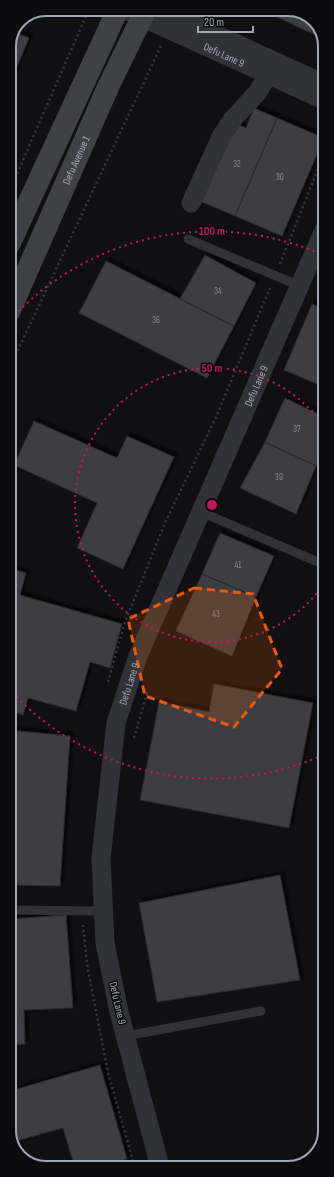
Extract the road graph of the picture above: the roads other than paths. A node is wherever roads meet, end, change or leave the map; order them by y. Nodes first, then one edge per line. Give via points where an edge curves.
1 (115, 16) edge
2 (141, 16) edge
3 (150, 16) edge
4 (155, 16) edge
5 (268, 75) junction
6 (318, 82) edge
7 (318, 97) edge
8 (191, 203) dead end
9 (16, 230) edge
10 (188, 239) dead end
11 (318, 244) edge
12 (300, 286) junction
13 (16, 296) edge
14 (201, 512) junction
15 (318, 562) dead end
16 (16, 910) edge
17 (104, 910) junction
18 (261, 1011) dead end
19 (126, 1036) junction
20 (158, 1161) edge

1 - 9 main road
2 - 13 main road, Defu Avenue 1
3 - 5 street, Defu Lane 9 via 169,30
4 - 6 street, Defu Lane 9
5 - 7 street, Defu Lane 9
5 - 8 street via 258,92 232,120 221,137
10 - 12 lane
11 - 12 street, Defu Lane 9
12 - 14 street, Defu Lane 9
14 - 15 lane
14 - 17 street, Defu Lane 9 via 138,656 116,723 101,858
16 - 17 lane
17 - 19 street, Defu Lane 9 via 105,943
18 - 19 lane
19 - 20 street, Defu Lane 9

